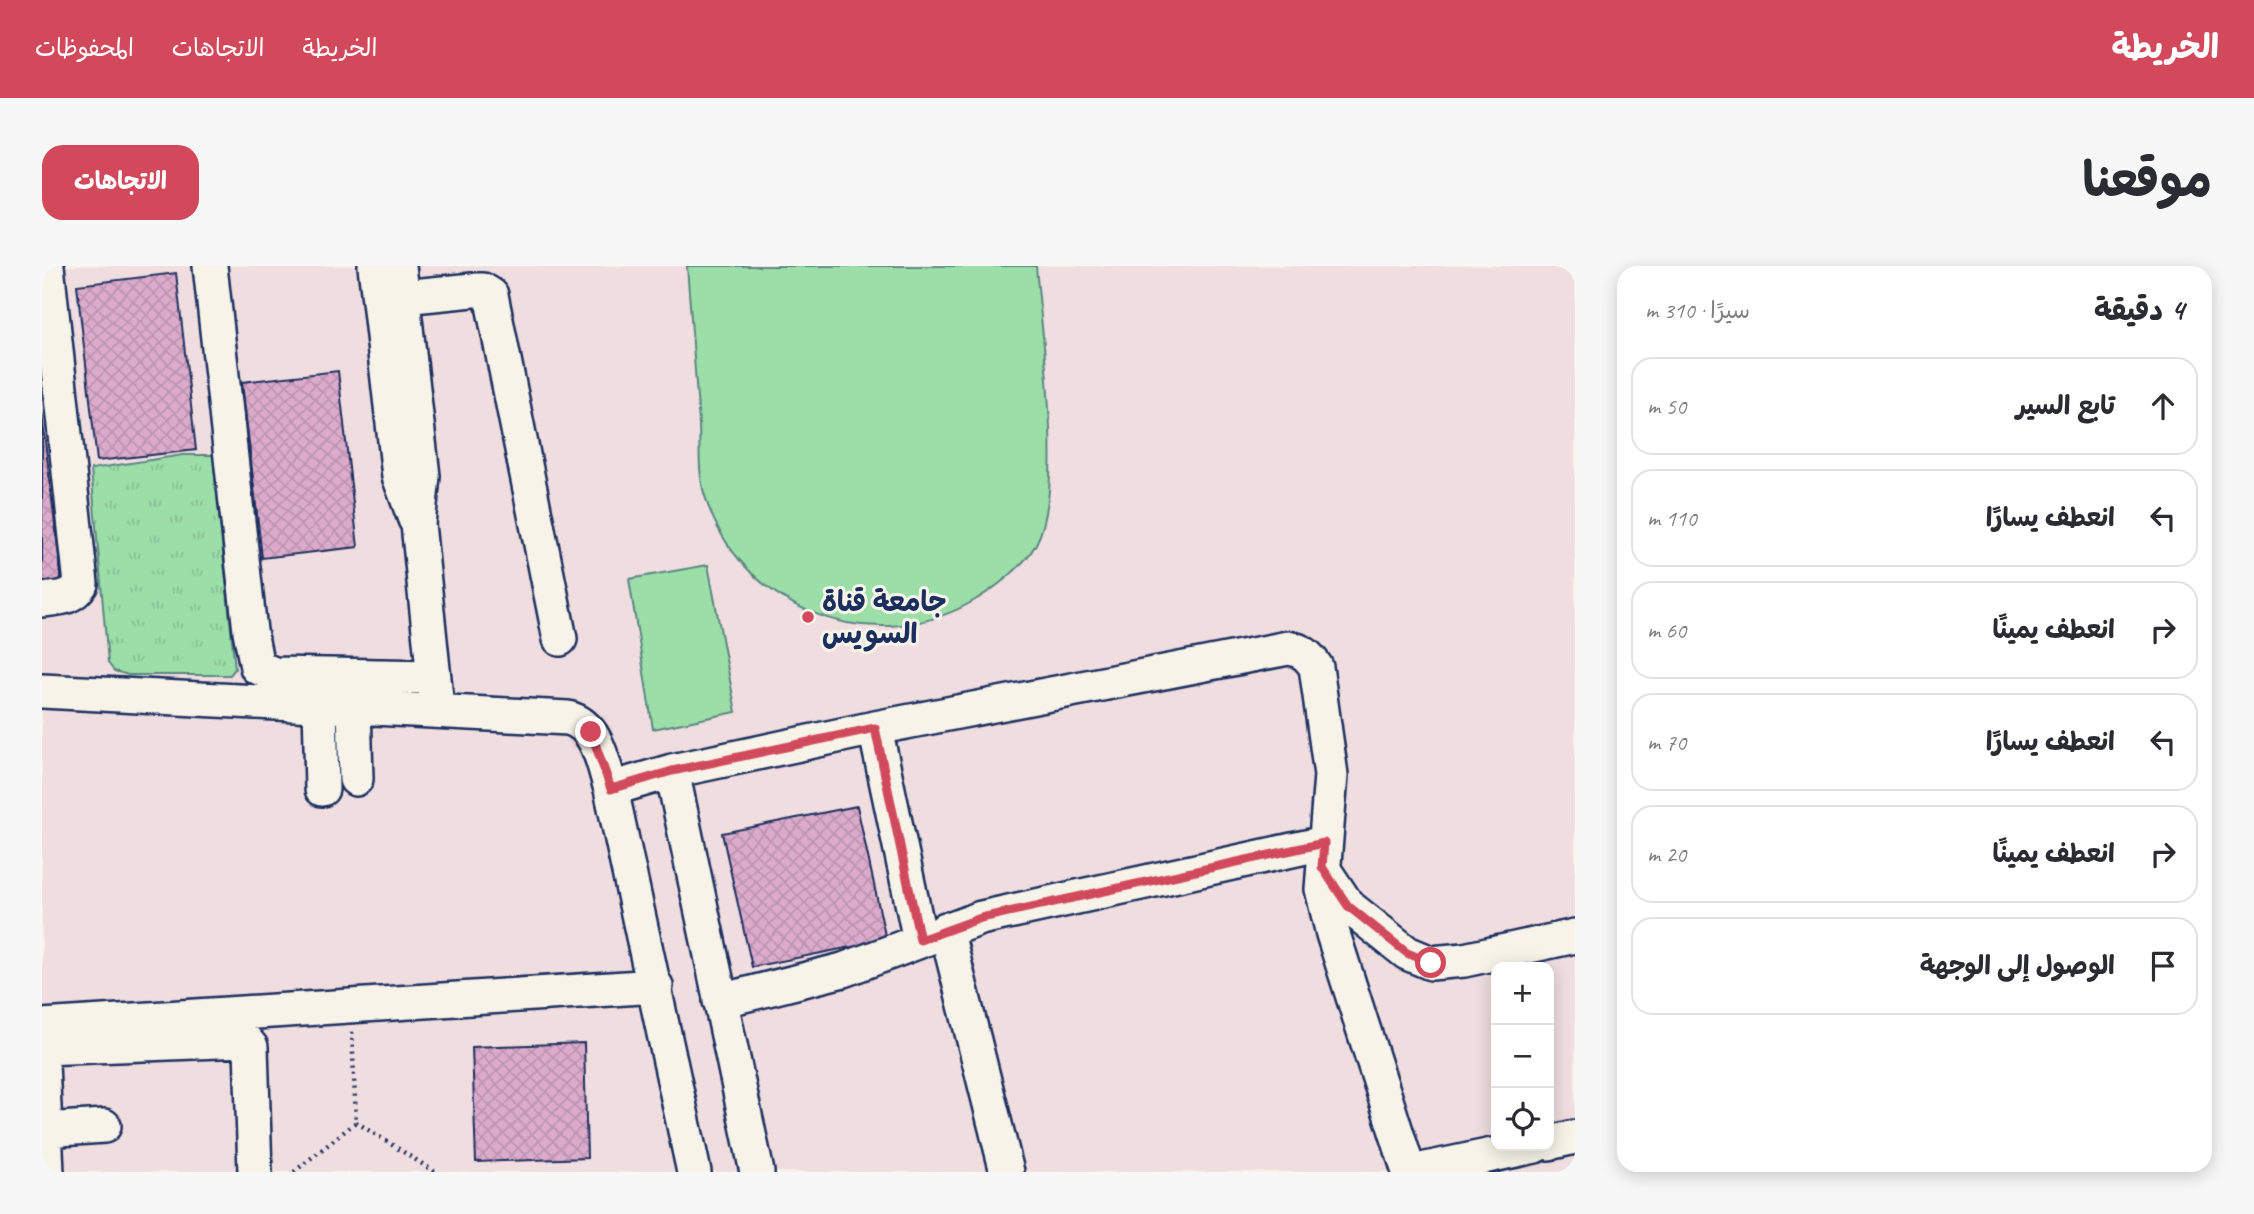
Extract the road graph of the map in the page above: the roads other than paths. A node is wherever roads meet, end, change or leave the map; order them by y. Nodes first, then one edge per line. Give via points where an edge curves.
1 (47, 266) edge
2 (210, 266) edge
3 (375, 266) edge
4 (401, 281) edge
5 (418, 524) junction
6 (42, 600) edge
7 (560, 639) dead end
8 (434, 677) junction
9 (42, 691) edge
10 (320, 703) junction
11 (354, 705) junction
12 (438, 710) junction
13 (875, 728) junction
14 (672, 771) junction
15 (356, 779) dead end
16 (323, 789) dead end
17 (611, 789) junction
18 (1323, 855) junction
19 (933, 935) junction
20 (1575, 936) edge
21 (656, 986) junction
22 (720, 1000) junction
23 (42, 1026) edge
24 (42, 1048) edge
25 (42, 1063) edge
26 (104, 1126) dead end
27 (45, 1130) junction
28 (1575, 1137) edge
29 (1554, 1142) edge
30 (1511, 1151) edge
31 (47, 1172) edge
32 (255, 1172) edge
33 (694, 1172) edge
34 (757, 1172) edge
35 (1007, 1172) edge
36 (1411, 1172) edge

1 - 6 lane via 81,584 76,593
2 - 8 lane via 257,667 274,674
3 - 5 lane via 400,475
4 - 5 lane via 424,475
4 - 7 lane via 483,290 491,295
5 - 8 lane
8 - 12 lane
9 - 10 lane
10 - 11 lane
10 - 16 lane
11 - 12 lane
11 - 15 lane
12 - 17 lane via 578,720 591,732
13 - 14 lane
13 - 18 lane via 1288,648 1299,650 1310,656 1316,667 1329,761
13 - 19 lane
14 - 17 lane
14 - 22 lane
17 - 21 lane
18 - 19 lane via 981,918
18 - 20 lane via 1348,906 1407,953 1431,963
18 - 36 lane via 1322,889 1333,934
19 - 22 lane via 843,970
19 - 35 lane
21 - 23 lane
21 - 33 lane
22 - 34 lane
24 - 32 lane via 246,1040 251,1047
25 - 27 lane
26 - 27 lane
27 - 31 lane
28 - 29 lane
30 - 36 lane

